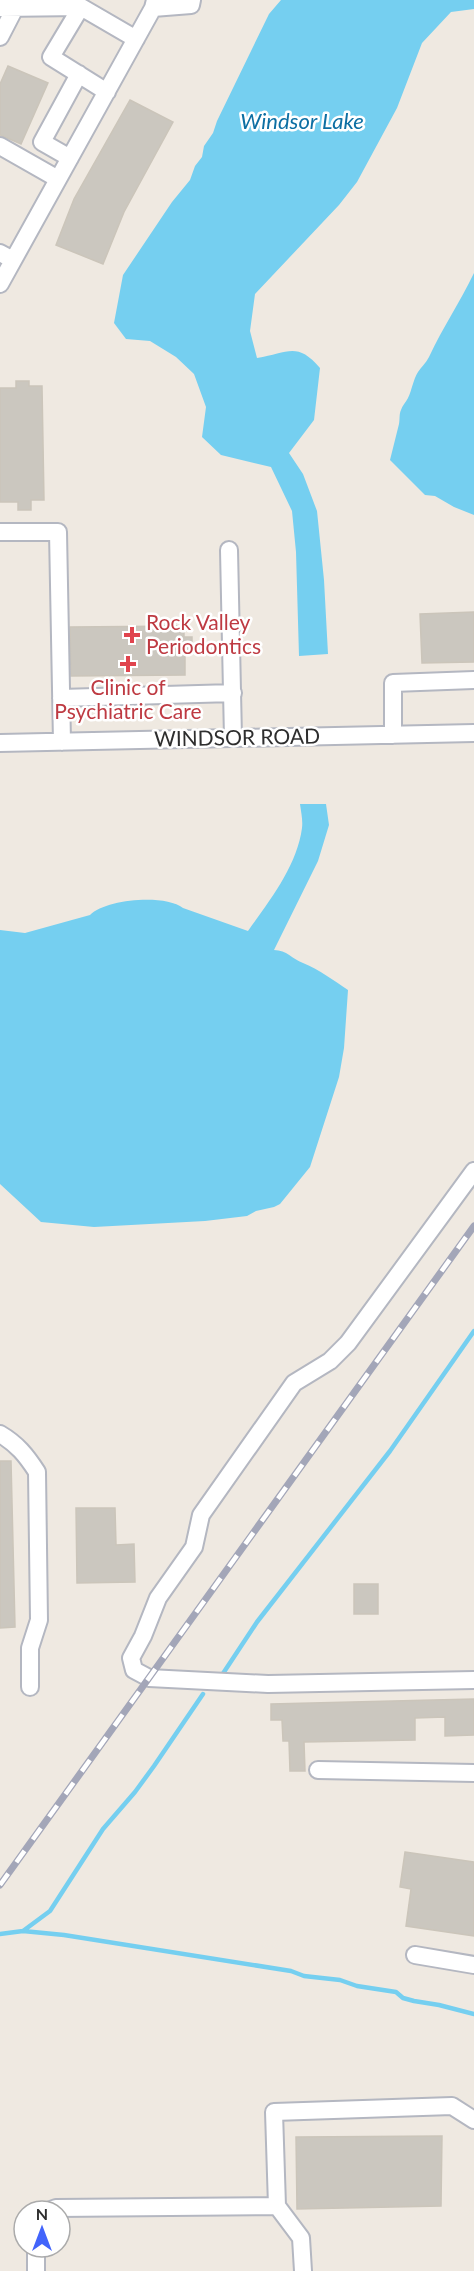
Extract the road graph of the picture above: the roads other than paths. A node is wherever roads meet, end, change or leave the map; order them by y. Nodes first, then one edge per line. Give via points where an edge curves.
1 (192, 0) edge
2 (154, 4) edge
3 (81, 7) junction
4 (8, 8) edge
5 (0, 37) edge
6 (136, 39) junction
7 (79, 74) junction
8 (107, 92) junction
9 (0, 146) edge
10 (70, 158) junction
11 (58, 179) junction
12 (7, 257) edge
13 (0, 284) edge
14 (0, 532) edge
15 (229, 550) dead end
16 (474, 680) edge
17 (233, 693) junction
18 (61, 698) junction
19 (474, 733) edge
20 (393, 735) junction
21 (232, 738) junction
22 (62, 742) junction
23 (0, 743) edge
24 (474, 1172) edge
25 (0, 1434) edge
26 (474, 1680) edge
27 (30, 1688) dead end
28 (318, 1770) dead end
29 (474, 1773) edge
30 (415, 1955) dead end
31 (474, 1965) edge
32 (474, 2121) edge
33 (277, 2206) junction
34 (72, 2208) edge
35 (303, 2271) edge

1 - 2 street via 191,5
2 - 6 street
3 - 4 street
3 - 6 street
3 - 7 street via 51,57
4 - 5 street
6 - 8 street
7 - 8 street
7 - 10 street via 42,142
8 - 10 street
9 - 11 street
10 - 11 street
11 - 12 street
12 - 13 street
14 - 18 street via 58,532
15 - 17 street
16 - 20 street via 393,683
17 - 18 street
17 - 21 street
18 - 22 street
19 - 20 street, WINDSOR ROAD
20 - 21 street, WINDSOR ROAD
21 - 22 street, WINDSOR ROAD
22 - 23 street, WINDSOR ROAD
24 - 26 street via 348,1343 330,1361 294,1383 201,1515 194,1547 158,1598 131,1658 134,1670 149,1678 268,1684
25 - 27 street via 26,1455 37,1472 39,1620 30,1648
28 - 29 street
30 - 31 street
32 - 33 street via 452,2106 274,2112
33 - 34 street
33 - 35 street via 301,2238

